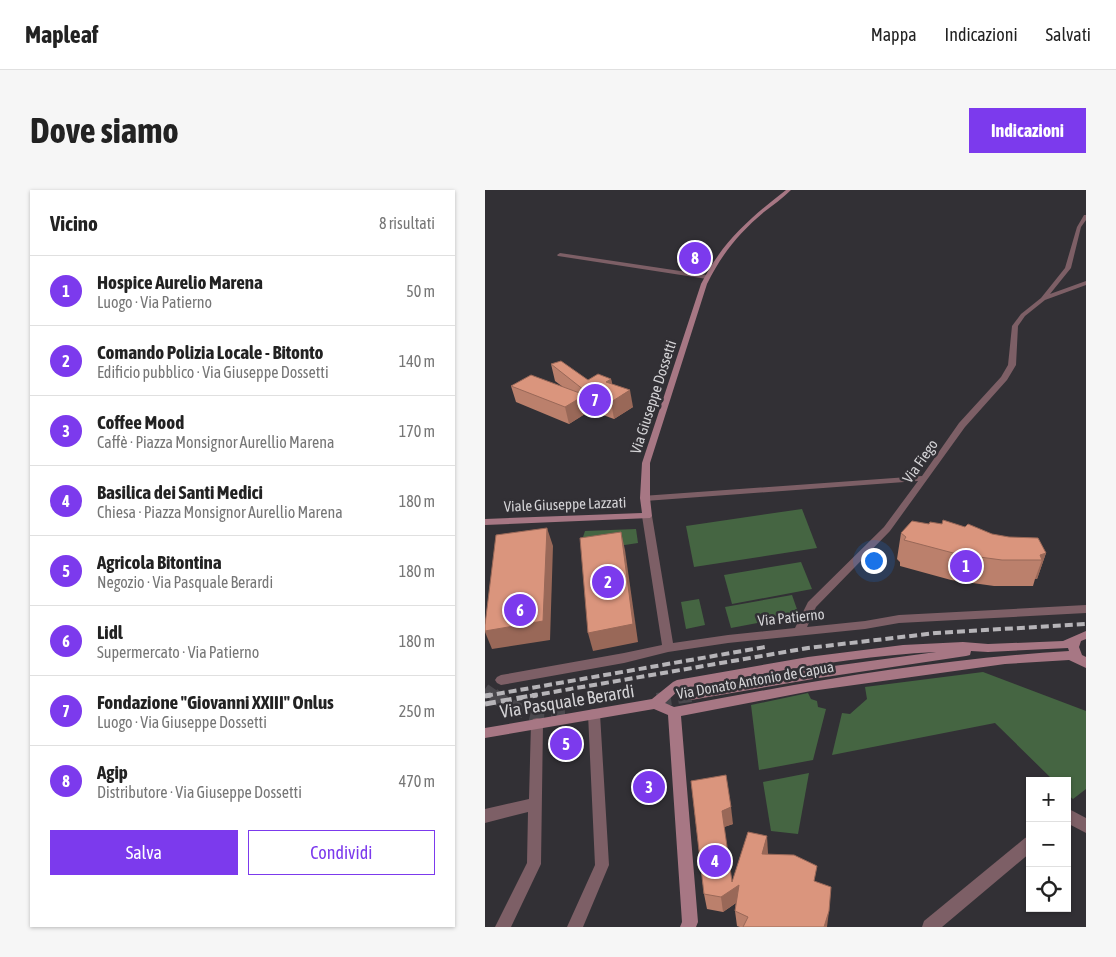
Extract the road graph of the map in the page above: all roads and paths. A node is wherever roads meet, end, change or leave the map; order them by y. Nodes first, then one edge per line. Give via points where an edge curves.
1 (789, 190) edge
2 (1086, 216) edge
3 (560, 255) dead end
4 (707, 277) junction
5 (1086, 284) edge
6 (1043, 299) junction
7 (925, 478) junction
8 (645, 498) junction
9 (647, 516) junction
10 (485, 524) edge
11 (1086, 609) edge
12 (799, 631) junction
13 (1086, 635) edge
14 (1074, 642) junction
15 (668, 648) junction
16 (988, 648) junction
17 (917, 659) junction
18 (1005, 659) junction
19 (1082, 661) edge
20 (501, 680) dead end
21 (691, 695) tunnel mouth
22 (655, 704) junction
23 (673, 712) junction
24 (594, 714) junction
25 (537, 723) junction
26 (485, 732) edge
27 (535, 804) junction
28 (485, 816) edge
29 (1071, 817) edge
30 (1086, 826) edge
31 (1026, 846) edge
32 (503, 927) edge
33 (575, 927) edge
34 (688, 927) edge
35 (930, 927) edge

1 - 4 street, Via Giuseppe Dossetti via 734,236
2 - 6 street via 1079,227 1068,268
3 - 4 street
4 - 8 street, Via Giuseppe Dossetti via 651,444 646,463
5 - 6 street
6 - 7 street, Via Fiego via 1015,326 1012,365 962,425
7 - 8 street
7 - 12 street, Via Fiego via 887,529 812,605
8 - 9 street, Via Giuseppe Dossetti
9 - 10 street, Viale Giuseppe Lazzati
9 - 15 street, Via Giuseppe Dossetti
11 - 12 street, Via Patierno via 899,619
12 - 15 street, Via Patierno
13 - 14 street, Via Donato Antonio de Capua
14 - 16 street, Via Donato Antonio de Capua
14 - 19 street, Via Donato Antonio de Capua via 1073,647
15 - 20 street, Via Patierno
16 - 17 street
16 - 22 street, Via Donato Antonio de Capua via 903,649 808,662 677,685
17 - 18 street
17 - 21 street
18 - 19 street, Via Donato Antonio de Capua via 1069,656
18 - 23 street, Via Donato Antonio de Capua via 811,686
22 - 23 street, Via Donato Antonio de Capua
22 - 24 street, Via Pasquale Berardi
23 - 34 street
24 - 25 street, Via Pasquale Berardi
24 - 33 street via 601,865
25 - 26 street, Via Pasquale Berardi
25 - 27 street
27 - 28 street
27 - 32 street via 534,864
29 - 30 street
31 - 35 street

